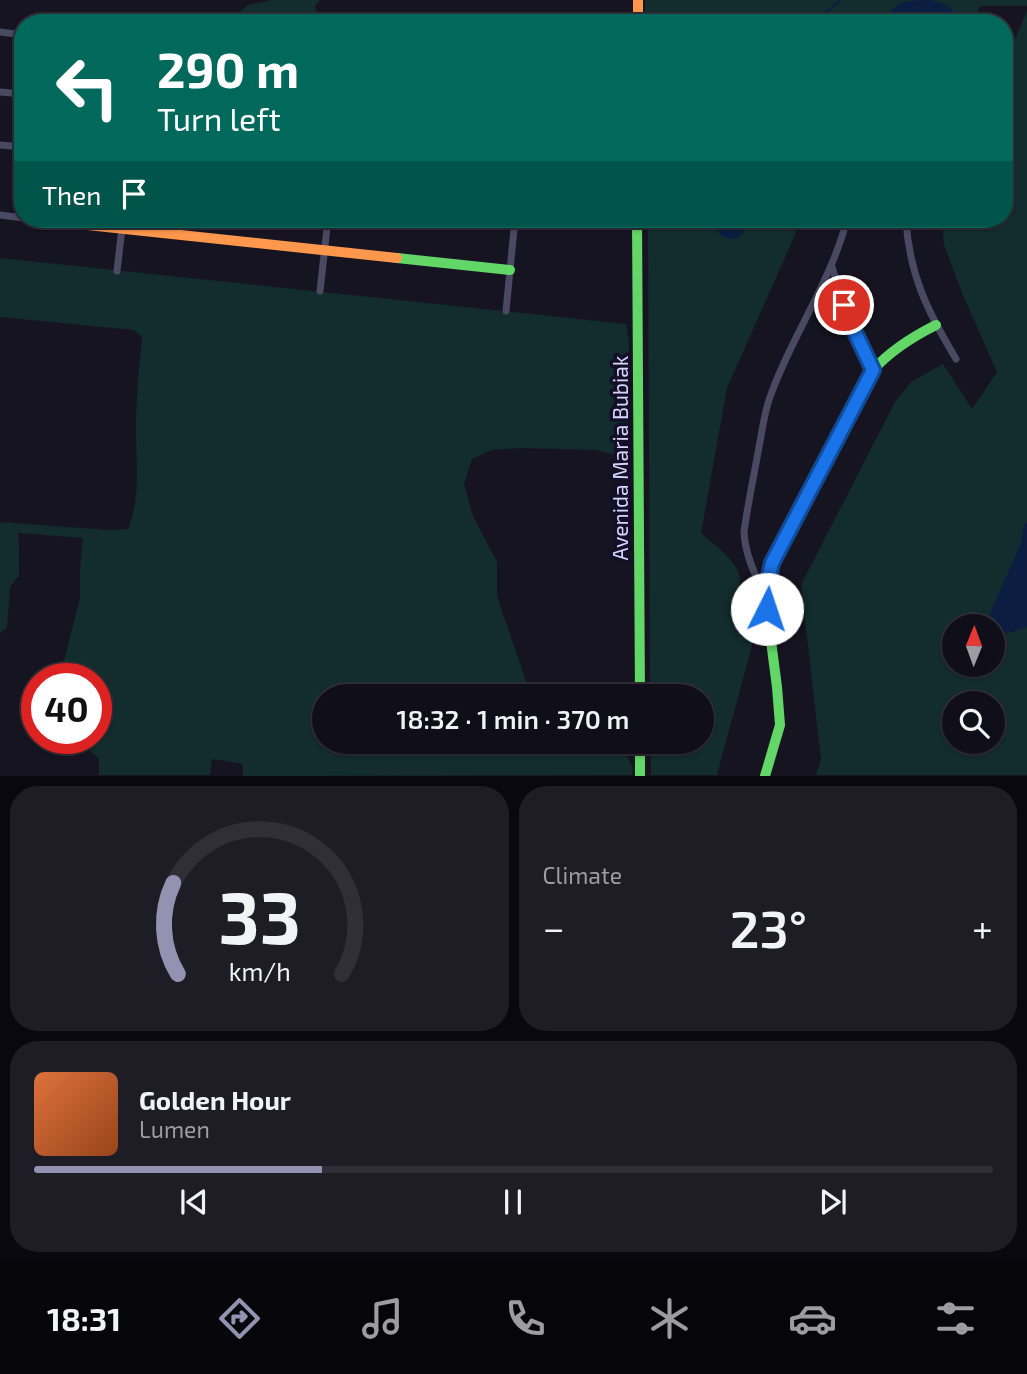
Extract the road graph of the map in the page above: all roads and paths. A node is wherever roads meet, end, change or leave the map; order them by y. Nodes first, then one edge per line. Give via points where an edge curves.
1 (122, 228) edge
2 (154, 228) edge
3 (327, 228) edge
4 (515, 228) edge
5 (637, 228) edge
6 (845, 228) edge
7 (906, 228) edge
8 (324, 250) junction
9 (831, 267) junction
10 (510, 270) junction
11 (117, 271) dead end
12 (320, 291) dead end
13 (506, 311) dead end
14 (936, 325) junction
15 (956, 359) dead end
16 (873, 370) junction
17 (765, 595) junction
18 (640, 684) edge
19 (640, 754) edge
20 (640, 775) edge
21 (765, 775) edge

1 - 11 street
2 - 8 street
3 - 8 street
4 - 10 street
5 - 18 street, Avenida Maria Bubiak
6 - 9 street
7 - 14 street via 911,263
8 - 10 street
8 - 12 street
9 - 16 street
9 - 17 street via 777,380 764,421 744,544
10 - 13 street
14 - 15 street
14 - 16 street via 898,345
16 - 17 street via 772,563
17 - 21 street via 780,724
19 - 20 street

